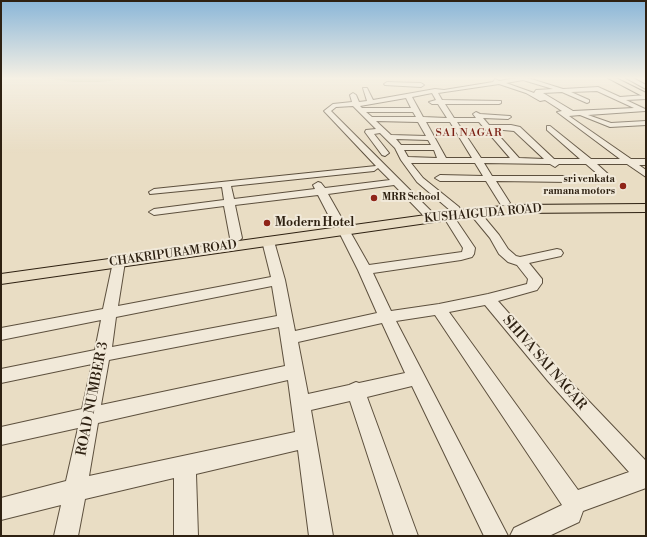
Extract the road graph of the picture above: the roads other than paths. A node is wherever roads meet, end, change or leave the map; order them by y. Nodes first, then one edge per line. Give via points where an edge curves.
1 (356, 103) edge
2 (369, 103) edge
3 (422, 103) edge
4 (441, 103) edge
5 (467, 103) edge
6 (474, 103) edge
7 (550, 103) edge
8 (554, 103) edge
9 (601, 103) edge
10 (628, 103) edge
11 (631, 103) edge
12 (331, 107) junction
13 (357, 107) junction
14 (472, 109) junction
15 (416, 110) junction
16 (643, 110) edge
17 (618, 111) junction
18 (341, 112) dead end
19 (605, 112) junction
20 (570, 113) junction
21 (508, 117) dead end
22 (480, 118) junction
23 (368, 119) junction
24 (421, 119) junction
25 (451, 119) junction
26 (646, 123) edge
27 (630, 124) junction
28 (487, 127) junction
29 (550, 128) dead end
30 (383, 129) junction
31 (389, 137) junction
32 (431, 138) junction
33 (399, 147) junction
34 (437, 148) junction
35 (385, 153) dead end
36 (444, 160) junction
37 (478, 160) junction
38 (406, 161) junction
39 (517, 161) junction
40 (552, 162) junction
41 (590, 162) junction
42 (629, 162) junction
43 (646, 162) edge
44 (377, 167) junction
45 (603, 174) dead end
46 (646, 174) edge
47 (312, 175) junction
48 (440, 178) dead end
49 (490, 179) junction
50 (390, 183) dead end
51 (226, 184) junction
52 (322, 191) junction
53 (154, 192) dead end
54 (505, 202) junction
55 (646, 202) edge
56 (229, 203) junction
57 (646, 208) edge
58 (154, 212) dead end
59 (427, 213) junction
60 (451, 213) junction
61 (475, 213) junction
62 (342, 227) junction
63 (236, 238) junction
64 (268, 241) junction
65 (166, 251) junction
66 (557, 253) dead end
67 (119, 262) junction
68 (522, 262) junction
69 (365, 270) junction
70 (2, 279) edge
71 (278, 280) junction
72 (488, 299) junction
73 (439, 309) junction
74 (108, 314) junction
75 (386, 317) junction
76 (285, 320) junction
77 (1, 334) edge
78 (289, 338) junction
79 (102, 355) junction
80 (295, 371) junction
81 (1, 376) edge
82 (416, 378) junction
83 (356, 390) junction
84 (301, 404) junction
85 (89, 418) junction
86 (1, 436) edge
87 (306, 439) junction
88 (185, 466) junction
89 (643, 470) edge
90 (75, 490) junction
91 (574, 503) junction
92 (1, 509) edge
93 (66, 536) edge
94 (186, 536) edge
95 (321, 536) edge
96 (406, 536) edge
97 (496, 536) edge
98 (522, 536) edge

1 - 13 street
2 - 13 street
3 - 15 street
4 - 25 street
5 - 14 street
6 - 14 street via 497,106
7 - 20 street
8 - 20 street
9 - 17 street
10 - 16 street
11 - 16 street
12 - 13 street
12 - 18 street
12 - 44 street via 327,111
13 - 15 street
13 - 23 street
14 - 22 street
15 - 24 street
16 - 17 street
17 - 19 street
19 - 20 street
19 - 27 street
20 - 27 street via 607,124
20 - 42 street
21 - 22 street
22 - 25 street
22 - 28 street
23 - 24 street
23 - 30 street
24 - 25 street
24 - 32 street via 422,128
25 - 37 street
26 - 27 street
28 - 39 street
28 - 40 street via 517,129
29 - 41 street
30 - 31 street
30 - 35 street via 369,132
31 - 32 street
31 - 33 street
32 - 34 street
33 - 34 street
33 - 38 street
34 - 36 street
36 - 37 street
36 - 38 street
37 - 39 street
37 - 49 street
38 - 44 street
38 - 60 street
39 - 40 street
40 - 41 street
40 - 49 street via 570,180
41 - 42 street
41 - 45 street
42 - 43 street
42 - 46 street
44 - 47 street
44 - 59 street
47 - 51 street
47 - 52 street
48 - 49 street
49 - 54 street
50 - 52 street
51 - 53 street
51 - 56 street
52 - 56 street
52 - 62 street
54 - 55 main road, KUSHAIGUDA ROAD
54 - 60 main road, KUSHAIGUDA ROAD
56 - 58 street
56 - 63 street
57 - 61 main road, KUSHAIGUDA ROAD via 514,209
59 - 60 main road, KUSHAIGUDA ROAD
59 - 62 main road, KUSHAIGUDA ROAD
60 - 61 main road, KUSHAIGUDA ROAD
60 - 62 main road, KUSHAIGUDA ROAD
60 - 69 street via 469,248 468,254
61 - 68 street via 495,236 503,251 512,260
62 - 63 main road, CHAKRIPURAM ROAD
62 - 64 main road, CHAKRIPURAM ROAD
62 - 69 street
63 - 65 main road, CHAKRIPURAM ROAD
64 - 65 main road, CHAKRIPURAM ROAD
64 - 71 street
65 - 67 main road, CHAKRIPURAM ROAD
65 - 70 main road, CHAKRIPURAM ROAD
66 - 68 street
67 - 70 main road, CHAKRIPURAM ROAD
67 - 74 street, ROAD NUMBER 3
68 - 72 street via 535,279 532,287
69 - 75 street
71 - 74 street
71 - 76 street
72 - 73 street
72 - 89 street, SHIVA SAI NAGAR via 554,376
73 - 75 street
73 - 91 street
74 - 77 street
74 - 79 street, ROAD NUMBER 3
75 - 78 street
75 - 82 street
76 - 78 street
76 - 79 street
78 - 80 street
79 - 81 street
79 - 85 street, ROAD NUMBER 3
80 - 84 street
80 - 85 street
82 - 83 street
82 - 97 street
83 - 84 street
83 - 96 street
84 - 87 street
85 - 86 street
85 - 90 street, ROAD NUMBER 3
87 - 88 street
87 - 95 street
88 - 90 street
88 - 94 street
89 - 91 street, SHIVA SAI NAGAR
90 - 92 street
90 - 93 street, ROAD NUMBER 3
91 - 98 street via 571,514

